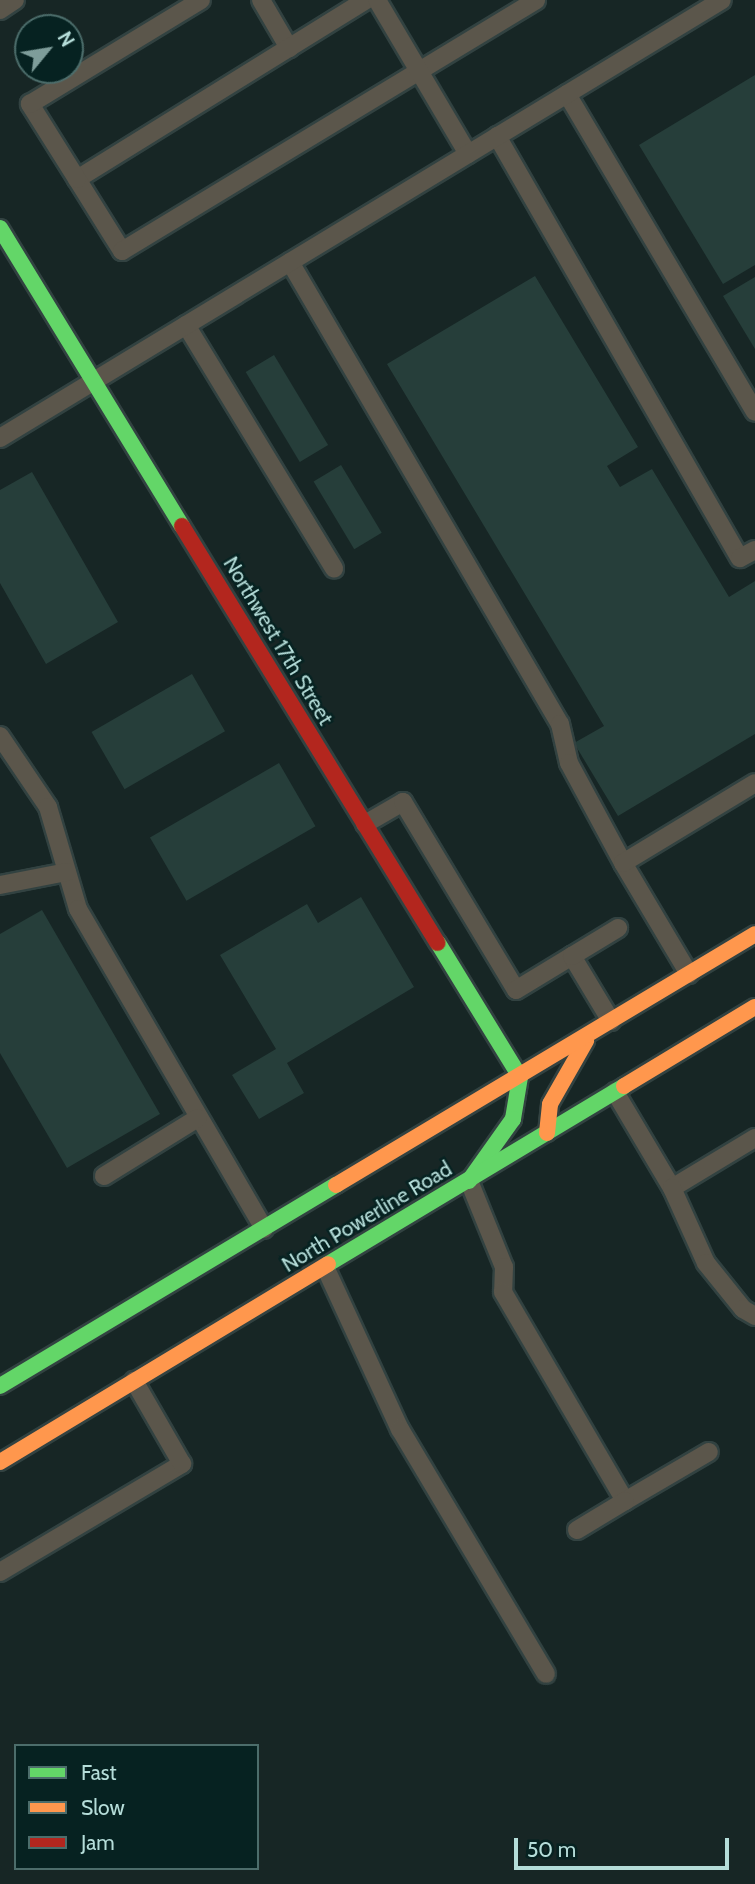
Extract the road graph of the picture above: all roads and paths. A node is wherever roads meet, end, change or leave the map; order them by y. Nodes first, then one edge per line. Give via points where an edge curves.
1 (15, 0) edge
2 (201, 0) edge
3 (261, 0) edge
4 (366, 0) edge
5 (377, 0) edge
6 (536, 0) edge
7 (722, 0) edge
8 (0, 10) edge
9 (289, 48) junction
10 (420, 72) junction
11 (567, 94) junction
12 (497, 136) junction
13 (468, 154) junction
14 (77, 179) junction
15 (0, 228) edge
16 (290, 262) junction
17 (186, 325) junction
18 (94, 380) junction
19 (755, 412) edge
20 (0, 438) edge
21 (755, 550) edge
22 (334, 568) dead end
23 (0, 736) edge
24 (755, 783) edge
25 (365, 824) junction
26 (622, 863) junction
27 (67, 872) junction
28 (0, 885) edge
29 (618, 928) dead end
30 (755, 934) edge
31 (572, 956) junction
32 (689, 974) junction
33 (755, 1007) edge
34 (611, 1021) junction
35 (591, 1034) junction
36 (520, 1077) junction
37 (615, 1092) junction
38 (198, 1118) junction
39 (547, 1133) junction
40 (755, 1138) edge
41 (104, 1176) dead end
42 (469, 1181) junction
43 (672, 1188) junction
44 (264, 1229) junction
45 (325, 1267) junction
46 (755, 1316) edge
47 (134, 1381) junction
48 (0, 1386) edge
49 (709, 1452) dead end
50 (0, 1462) edge
51 (625, 1501) junction
52 (577, 1530) dead end
53 (0, 1572) edge
54 (546, 1674) dead end

1 - 8 lane
2 - 14 lane via 30,104
3 - 9 lane
4 - 9 lane
5 - 10 lane
6 - 10 lane
7 - 11 lane
9 - 14 lane
10 - 13 lane
10 - 14 lane via 122,251
11 - 12 lane
11 - 19 lane
12 - 13 lane
12 - 21 lane via 740,558
13 - 16 lane
15 - 18 main road, Northwest 17th Street
16 - 17 lane
16 - 26 lane via 560,724 569,763
17 - 18 lane
17 - 22 lane
18 - 20 lane
18 - 25 main road, Northwest 17th Street
23 - 27 lane via 48,807
24 - 26 lane
25 - 31 lane via 403,802 516,990
25 - 36 main road, Northwest 17th Street
26 - 32 lane
27 - 28 lane
27 - 38 lane via 78,909
29 - 31 lane
30 - 32 main road, North Powerline Road
31 - 34 lane
32 - 34 main road, North Powerline Road
33 - 37 main road, North Powerline Road
34 - 35 main road, North Powerline Road
35 - 36 main road, North Powerline Road
35 - 39 main road via 555,1093
36 - 42 main road via 513,1119
36 - 44 main road, North Powerline Road
37 - 39 main road, North Powerline Road
37 - 43 lane
38 - 41 lane
38 - 44 lane
39 - 42 main road, North Powerline Road
40 - 43 lane
42 - 45 main road, North Powerline Road
42 - 51 lane via 504,1267 503,1293
43 - 46 lane via 706,1263 743,1309
44 - 48 main road, North Powerline Road
45 - 47 main road, North Powerline Road
45 - 54 lane via 400,1429
47 - 50 main road, North Powerline Road
47 - 53 lane via 182,1464
49 - 51 lane
51 - 52 lane

